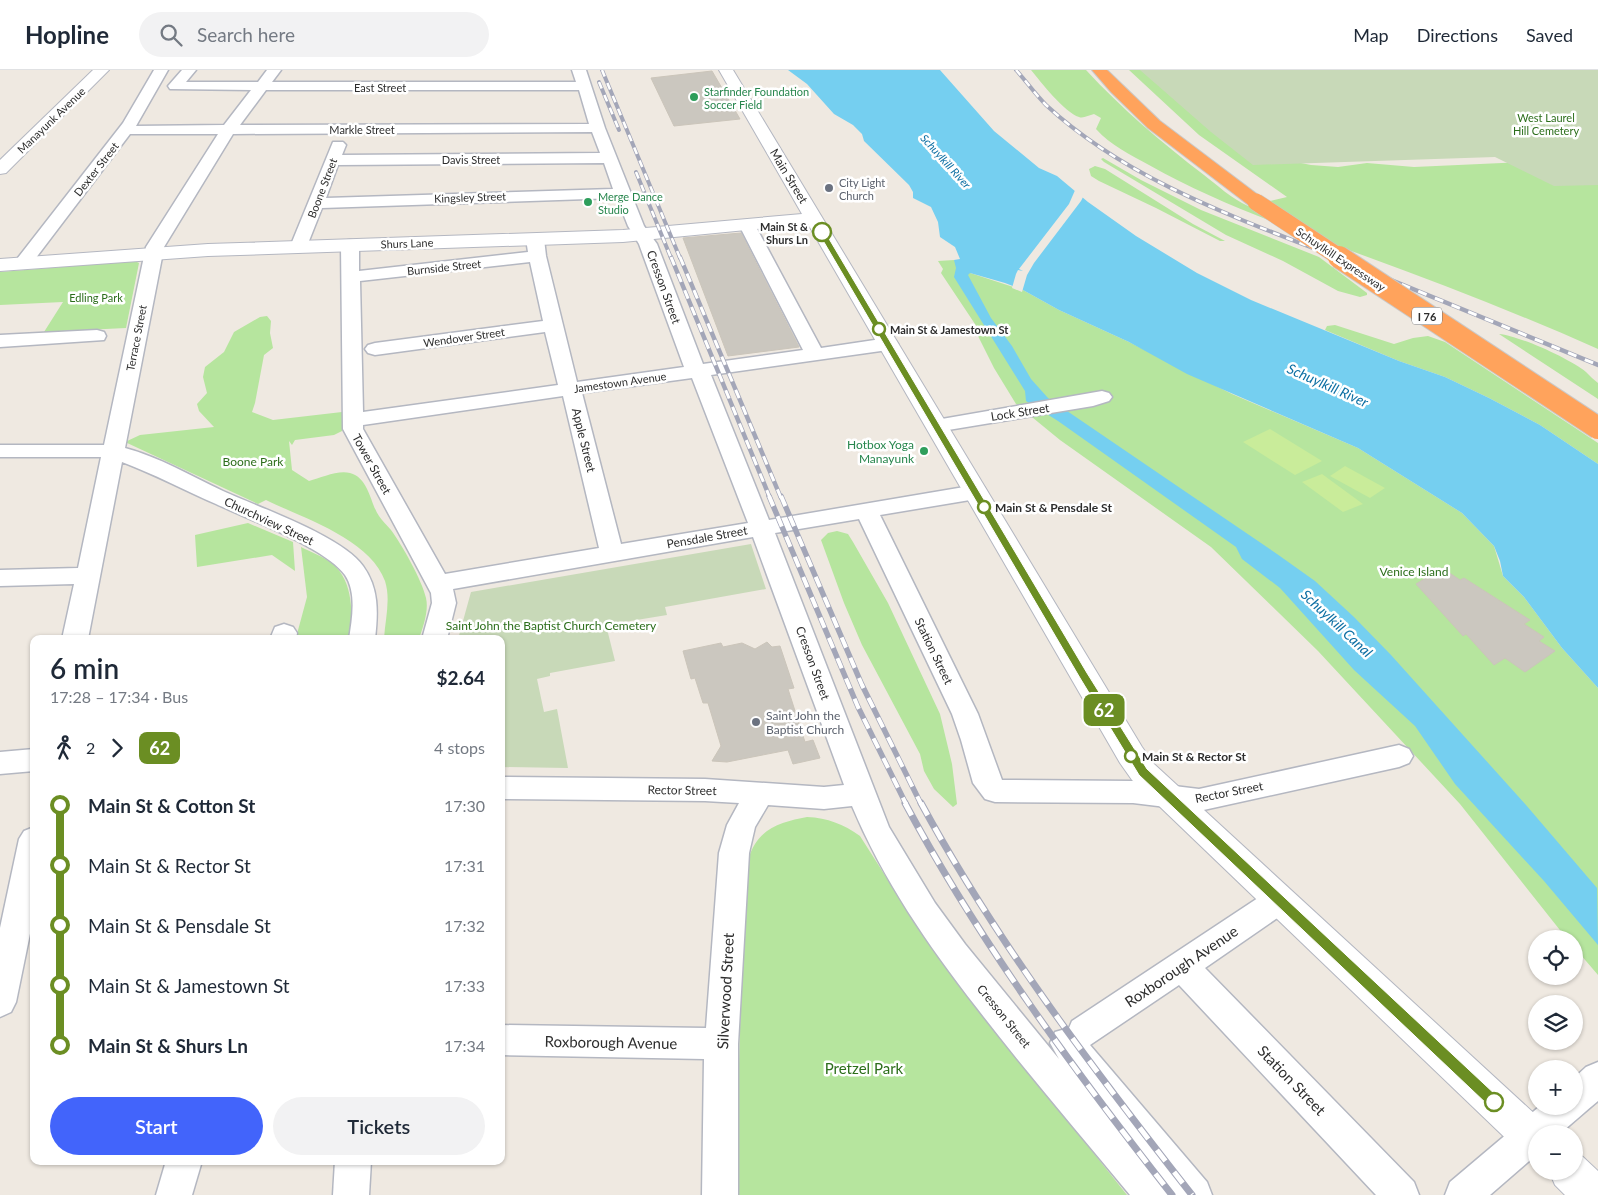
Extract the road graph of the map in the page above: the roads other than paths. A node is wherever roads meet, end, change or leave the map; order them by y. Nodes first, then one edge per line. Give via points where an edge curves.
1 (102, 70) edge
2 (161, 70) edge
3 (189, 70) edge
4 (274, 70) edge
5 (579, 70) edge
6 (726, 70) edge
7 (1098, 70) edge
8 (1113, 70) edge
9 (585, 86) junction
10 (260, 87) junction
11 (598, 128) junction
12 (229, 129) junction
13 (344, 129) junction
14 (126, 130) junction
15 (610, 158) junction
16 (332, 160) junction
17 (0, 169) edge
18 (624, 193) junction
19 (1264, 200) junction
20 (316, 203) junction
21 (814, 218) junction
22 (747, 225) junction
23 (643, 235) junction
24 (350, 245) junction
25 (299, 247) junction
26 (536, 248) junction
27 (153, 254) junction
28 (23, 263) junction
29 (0, 265) edge
30 (350, 277) junction
31 (553, 325) junction
32 (97, 336) dead end
33 (0, 341) edge
34 (888, 344) junction
35 (376, 349) dead end
36 (815, 354) junction
37 (696, 371) junction
38 (570, 389) junction
39 (1102, 397) dead end
40 (1598, 413) edge
41 (352, 420) junction
42 (936, 426) junction
43 (1598, 428) edge
44 (0, 452) edge
45 (114, 452) junction
46 (976, 492) junction
47 (868, 511) junction
48 (761, 528) junction
49 (612, 553) junction
50 (87, 576) junction
51 (0, 578) edge
52 (439, 583) junction
53 (76, 635) edge
54 (362, 635) edge
55 (435, 635) edge
56 (1400, 756) dead end
57 (30, 760) edge
58 (0, 763) edge
59 (505, 788) edge
60 (995, 791) joint
61 (761, 793) junction
62 (861, 794) junction
63 (1168, 797) junction
64 (30, 875) edge
65 (28, 893) edge
66 (1278, 901) junction
67 (1182, 966) junction
68 (0, 1002) edge
69 (505, 1040) edge
70 (721, 1044) junction
71 (1060, 1048) junction
72 (1598, 1078) edge
73 (1583, 1092) edge
74 (1557, 1115) edge
75 (1548, 1125) edge
76 (1528, 1133) edge
77 (1528, 1144) edge
78 (183, 1165) edge
79 (353, 1165) edge
80 (1578, 1180) edge
81 (174, 1195) edge
82 (351, 1195) edge
83 (720, 1195) edge
84 (1154, 1195) edge
85 (1194, 1195) edge
86 (1401, 1195) edge
87 (1463, 1195) edge
88 (1594, 1195) edge

1 - 17 street, Manayunk Avenue
2 - 14 street, Dexter Street
3 - 10 street, East Street via 176,87
4 - 10 street, Terrace Street
5 - 9 street, Cresson Street
6 - 21 street, Main Street
7 - 19 highway, Schuylkill Expressway / I 76 via 1174,140
8 - 19 highway, Schuylkill Expressway / I 76 via 1153,109
9 - 10 street, East Street
9 - 11 street, Cresson Street
10 - 12 street, Terrace Street
11 - 13 street, Markle Street
11 - 15 street, Cresson Street
12 - 13 street, Markle Street
12 - 14 street, Markle Street
12 - 27 street, Terrace Street
13 - 16 street, Boone Street
14 - 28 street, Dexter Street
15 - 16 street, Davis Street
15 - 18 street, Cresson Street
16 - 20 street, Boone Street
18 - 20 street, Kingsley Street
18 - 23 street, Cresson Street via 636,226
19 - 40 highway, Schuylkill Expressway / I 76
19 - 43 highway, Schuylkill Expressway / I 76, bridge
20 - 25 street, Boone Street
21 - 22 street, Shurs Lane
21 - 34 street, Main Street
22 - 23 street, Shurs Lane
22 - 36 street
23 - 26 street, Shurs Lane
23 - 37 street, Cresson Street
24 - 25 street, Shurs Lane
24 - 26 street, Shurs Lane
24 - 30 street, Tower Street
25 - 27 street, Shurs Lane
26 - 30 street, Burnside Street
26 - 31 street, Apple Street
27 - 28 street, Shurs Lane
27 - 45 street, Terrace Street
28 - 29 street, Shurs Lane
30 - 41 street, Tower Street
31 - 35 street, Wendover Street
31 - 38 street, Apple Street
32 - 33 street
34 - 36 street, Jamestown Avenue
34 - 42 street, Main Street
36 - 37 street, Jamestown Avenue
37 - 38 street, Jamestown Avenue
37 - 48 street, Cresson Street via 703,378
38 - 41 street, Jamestown Avenue
38 - 49 street, Apple Street
39 - 42 street, Lock Street
41 - 52 street, Tower Street via 359,443
42 - 46 street, Main Street
44 - 45 street
45 - 50 street, Terrace Street
45 - 54 street, Churchview Street via 311,540 342,558 353,568 364,590
46 - 47 street, Pensdale Street
46 - 63 street, Main Street via 1134,761
47 - 48 street, Pensdale Street
47 - 60 street, Station Street via 965,714 987,783
48 - 49 street, Pensdale Street
48 - 62 street, Cresson Street
49 - 52 street, Pensdale Street
50 - 51 street
50 - 53 street, Terrace Street
52 - 55 street, Tower Street via 444,598
56 - 63 street, Rector Street via 1209,798 1184,800
57 - 58 street
59 - 61 street, Rector Street
60 - 63 street, Rector Street via 1133,792
61 - 62 street, Rector Street via 824,798
61 - 70 street, Silverwood Street via 741,826 734,853
62 - 71 street, Cresson Street via 889,853 954,954
63 - 66 street, Main Street
64 - 65 street
65 - 68 street
66 - 67 street, Roxborough Avenue
66 - 76 street, Main Street
67 - 71 street, Roxborough Avenue
67 - 86 street, Station Street
69 - 70 street, Roxborough Avenue
70 - 83 street, Silverwood Street
71 - 84 street, Cresson Street
71 - 85 street, Cresson Street
72 - 73 street
74 - 75 street
77 - 87 street
78 - 81 street
79 - 82 street
80 - 88 street

